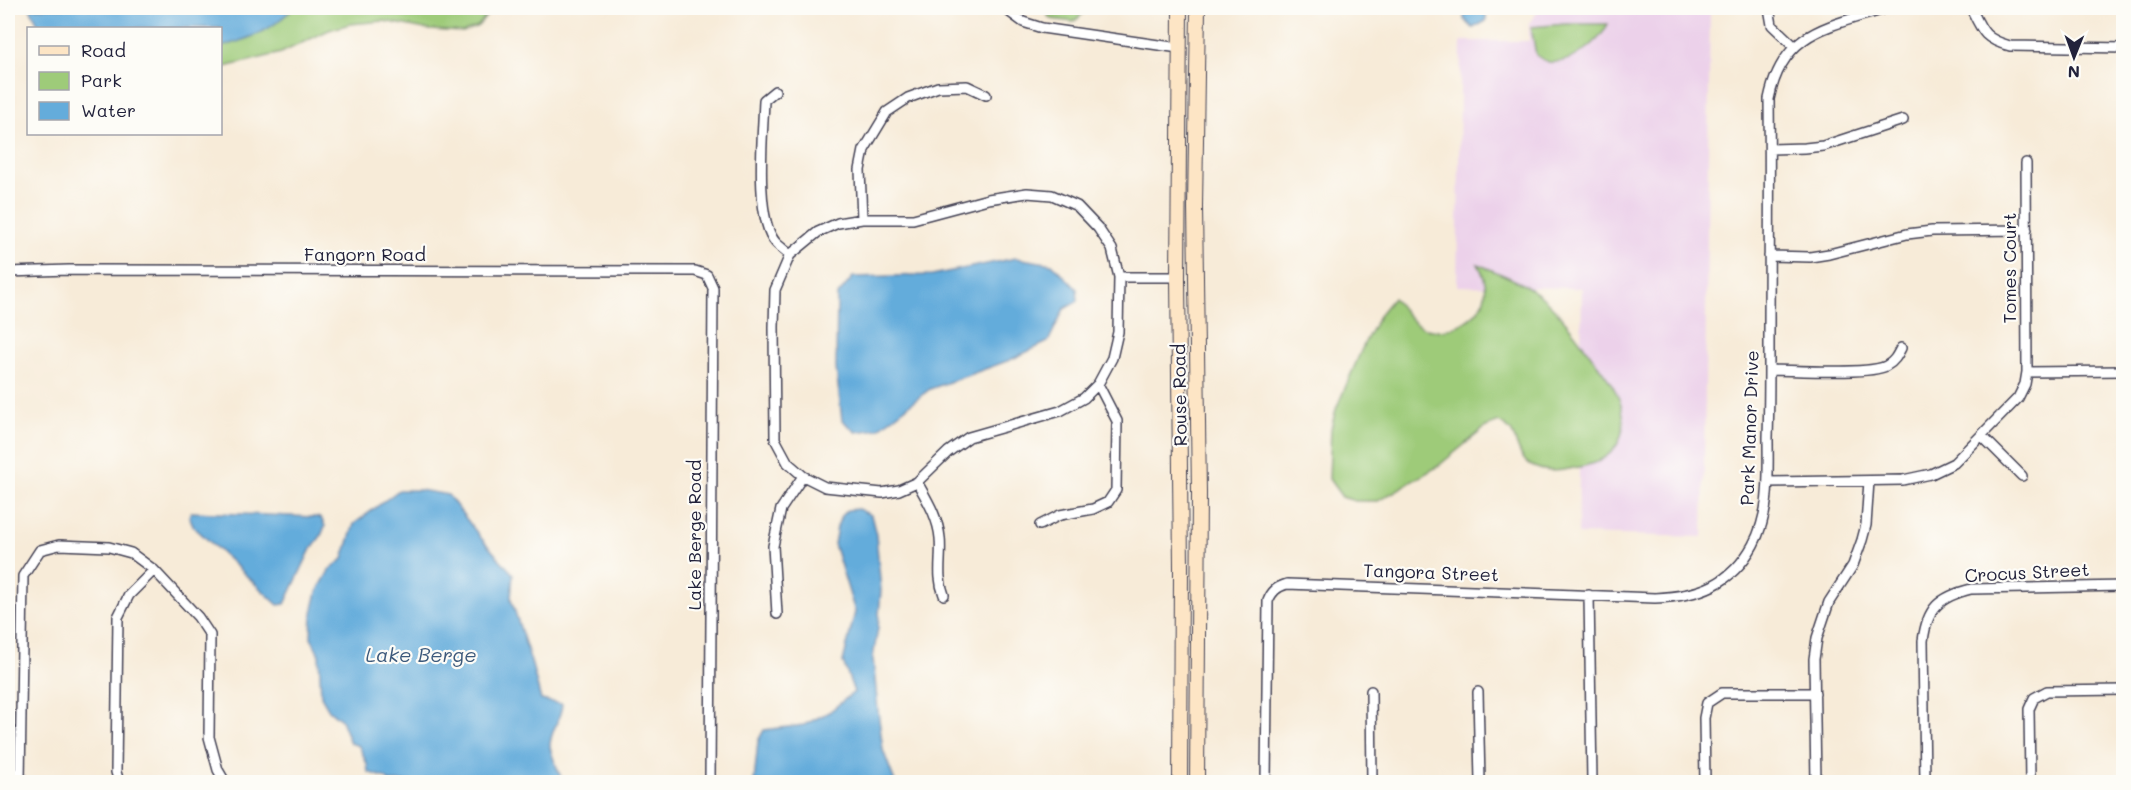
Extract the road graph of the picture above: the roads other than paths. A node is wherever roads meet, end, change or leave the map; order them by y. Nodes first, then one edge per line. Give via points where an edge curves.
1 (1004, 8) edge
2 (1180, 8) edge
3 (1197, 8) edge
4 (1769, 8) edge
5 (1887, 8) edge
6 (1971, 8) edge
7 (1794, 46) junction
8 (1179, 48) junction
9 (2124, 48) edge
10 (775, 91) dead end
11 (986, 95) dead end
12 (1903, 120) dead end
13 (1770, 149) junction
14 (2026, 163) dead end
15 (862, 219) junction
16 (2027, 230) junction
17 (790, 255) junction
18 (1769, 256) junction
19 (8, 273) edge
20 (1119, 277) junction
21 (1178, 277) junction
22 (714, 288) joint
23 (1901, 348) dead end
24 (1769, 370) junction
25 (2124, 371) edge
26 (2028, 372) junction
27 (1098, 384) junction
28 (1982, 436) junction
29 (802, 476) junction
30 (2022, 476) dead end
31 (1869, 481) junction
32 (916, 482) junction
33 (1768, 482) junction
34 (1040, 525) dead end
35 (154, 570) junction
36 (2124, 586) edge
37 (944, 595) dead end
38 (1589, 595) junction
39 (777, 614) dead end
40 (2124, 690) edge
41 (1371, 691) dead end
42 (1478, 692) dead end
43 (1815, 693) junction
44 (20, 783) edge
45 (118, 783) edge
46 (225, 783) edge
47 (710, 783) edge
48 (1179, 783) edge
49 (1197, 783) edge
50 (1266, 783) edge
51 (1372, 783) edge
52 (1480, 783) edge
53 (1592, 783) edge
54 (1705, 783) edge
55 (1816, 783) edge
56 (1925, 783) edge
57 (2030, 783) edge

1 - 8 street via 1023,22 1042,28
2 - 8 street, Rouse Road
3 - 49 street, Rouse Road
4 - 7 street via 1772,25
5 - 7 street, Park Manor Drive via 1813,33
6 - 9 street via 1983,33 2010,46
7 - 13 street, Park Manor Drive via 1782,62 1769,99
8 - 21 street, Rouse Road
10 - 17 street via 764,100 762,190 766,224 775,242
11 - 15 street via 967,86 938,87 908,98 887,112 864,150 860,170
12 - 13 street via 1823,146
13 - 18 street, Park Manor Drive
14 - 16 street, Tomes Court
15 - 17 street via 818,232
15 - 20 street via 913,219 988,199 1027,193 1052,195 1077,206 1098,228 1112,249
16 - 18 street via 1932,231 1829,254
16 - 26 street, Tomes Court
17 - 29 street via 776,290 775,439 788,463
18 - 24 street, Park Manor Drive
19 - 22 street, Fangorn Road via 695,272 707,275
20 - 21 street
20 - 27 street via 1118,332 1112,358
21 - 48 street, Rouse Road
22 - 47 street, Lake Berge Road
23 - 24 street via 1895,360 1885,367 1868,370
24 - 33 street, Park Manor Drive
25 - 26 street
26 - 28 street via 2018,398
27 - 32 street via 1084,398 1060,411 969,437
27 - 34 street via 1117,421 1116,490 1108,502 1093,509 1060,514
28 - 30 street
28 - 31 street via 1954,463 1931,474
29 - 32 street via 825,487 882,493
29 - 39 street via 781,509 773,546
31 - 33 street
31 - 43 street via 1862,540 1818,631
32 - 37 street via 936,515 939,582
33 - 38 street, Park Manor Drive via 1766,511 1754,544 1724,580 1702,592 1680,597
35 - 44 street via 131,553 109,547 59,545 40,550 23,576
35 - 45 street via 129,595 118,617
35 - 46 street via 210,635 209,737
36 - 56 street, Crocus Street via 1971,589 1950,594 1936,606 1925,624 1923,641
38 - 50 street, Tangora Street via 1287,584 1275,590 1268,601
38 - 53 street
40 - 57 street via 2047,691 2034,698 2029,709
41 - 51 street
42 - 52 street
43 - 54 street via 1722,693 1707,703
43 - 55 street

